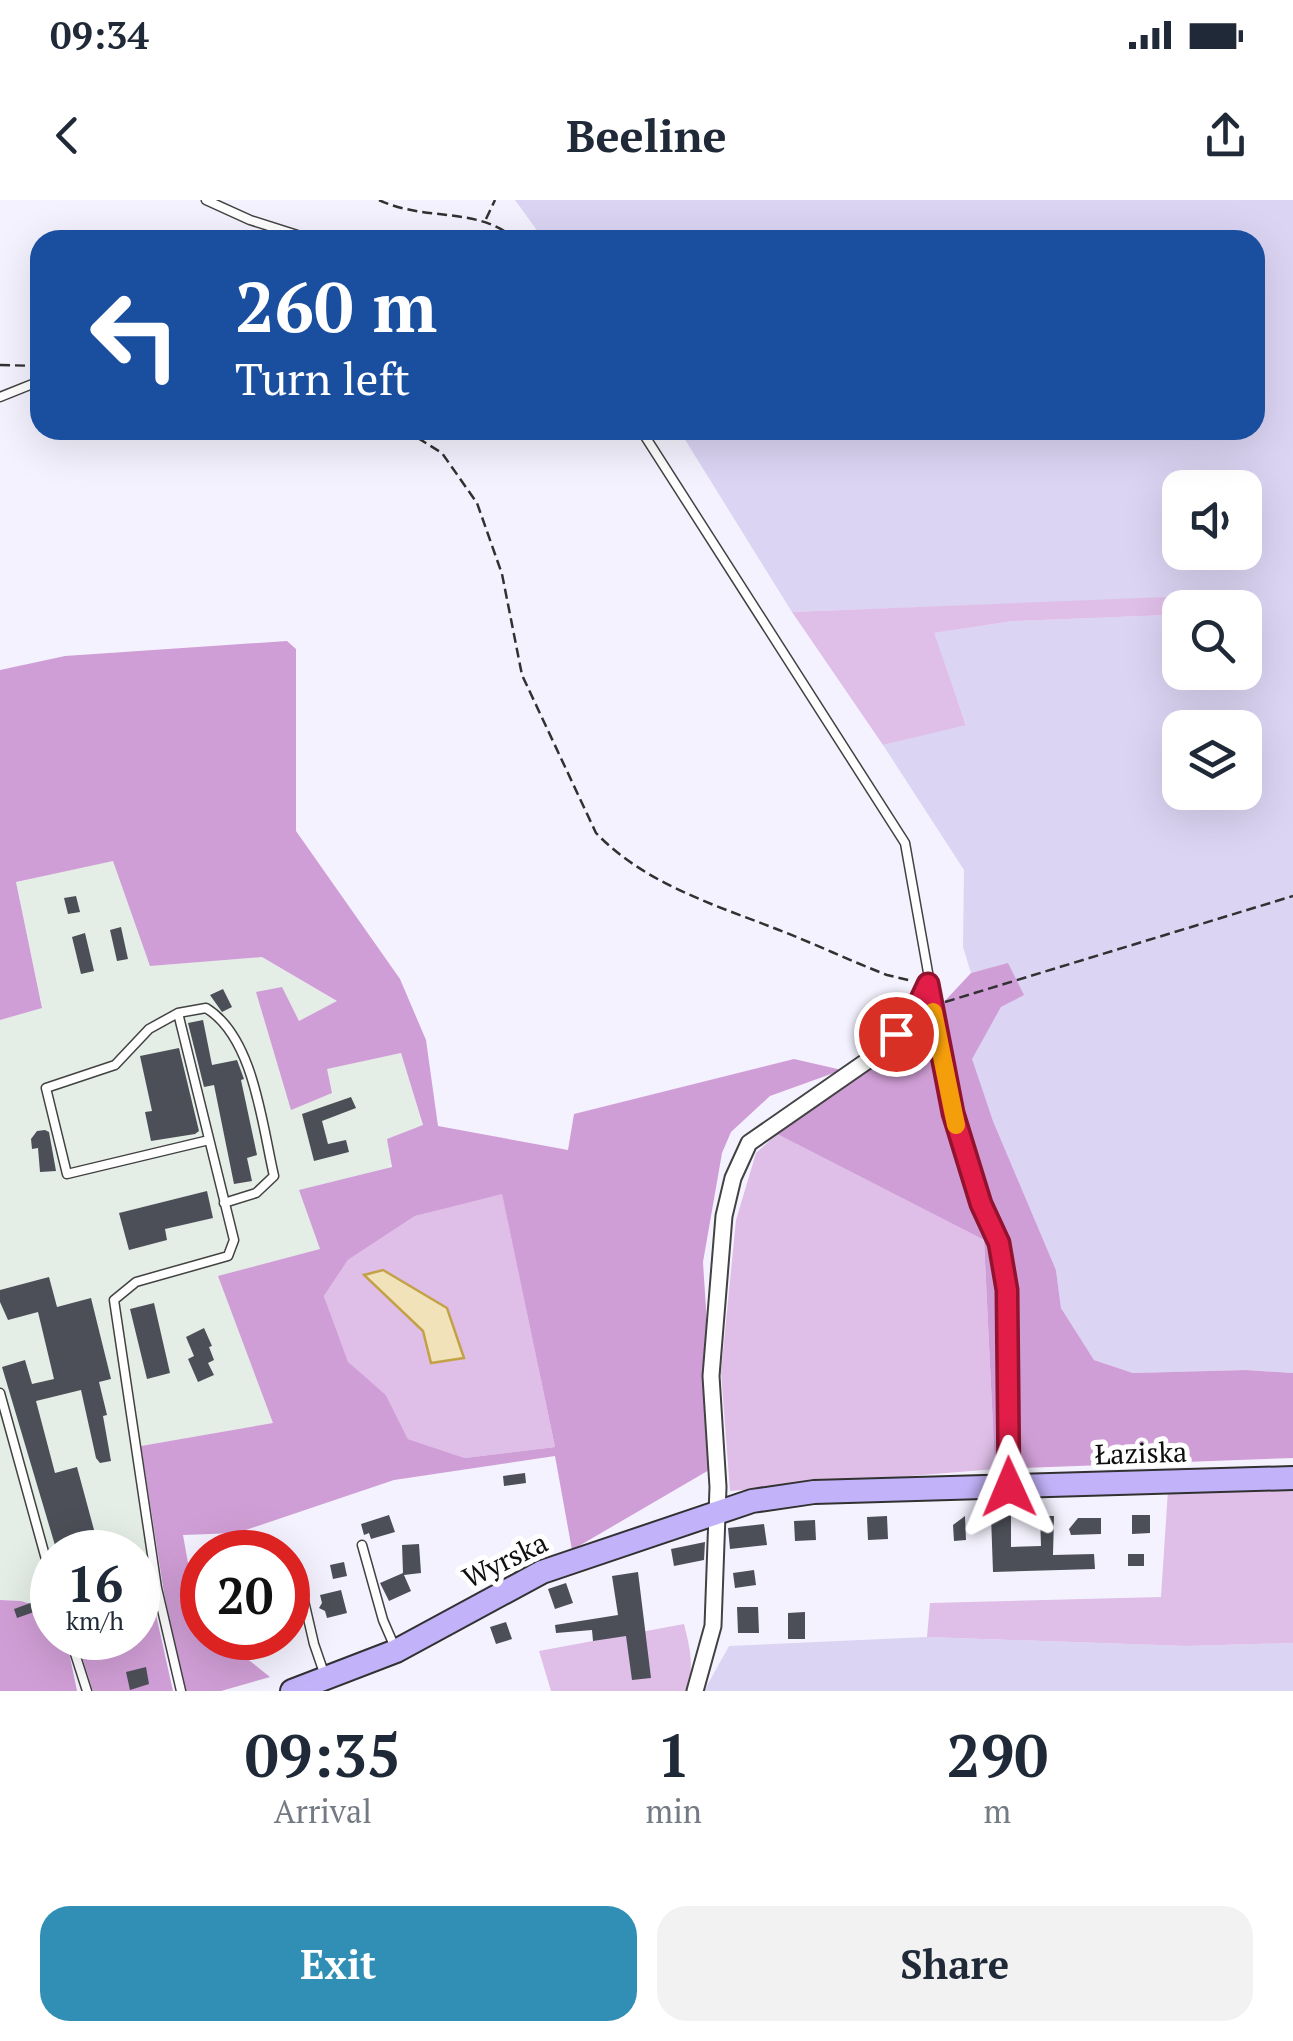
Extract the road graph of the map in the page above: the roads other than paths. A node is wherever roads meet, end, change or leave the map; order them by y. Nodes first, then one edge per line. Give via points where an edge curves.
1 (206, 200) edge
2 (281, 230) edge
3 (30, 385) edge
4 (0, 398) edge
5 (647, 440) edge
6 (928, 984) junction
7 (178, 1013) junction
8 (208, 1140) junction
9 (224, 1202) junction
10 (0, 1394) edge
11 (1293, 1478) edge
12 (1009, 1487) junction
13 (752, 1501) joint
14 (717, 1512) junction
15 (38, 1530) edge
16 (362, 1545) dead end
17 (310, 1626) edge
18 (396, 1651) junction
19 (77, 1660) edge
20 (308, 1687) edge
21 (87, 1691) edge
22 (181, 1691) edge
23 (695, 1691) edge

1 - 2 lane
3 - 4 lane
5 - 6 lane via 905,843
6 - 12 lane via 953,1113 1004,1268
6 - 14 street via 913,1016 880,1052 749,1143 733,1178 711,1376
7 - 8 lane
7 - 8 lane via 149,1029 115,1065 46,1088 66,1174
7 - 9 lane via 206,1008 245,1056 274,1176 256,1193
8 - 9 lane
9 - 22 lane via 234,1240 228,1256 136,1282 114,1300 156,1588
10 - 15 lane
11 - 12 street, Łaziska
12 - 13 street, Łaziska via 814,1492
13 - 14 street, Wyrska
14 - 18 street, Wyrska via 542,1572
14 - 23 street via 713,1626
16 - 18 lane
17 - 20 lane
18 - 20 street, Wyrska
19 - 21 lane

